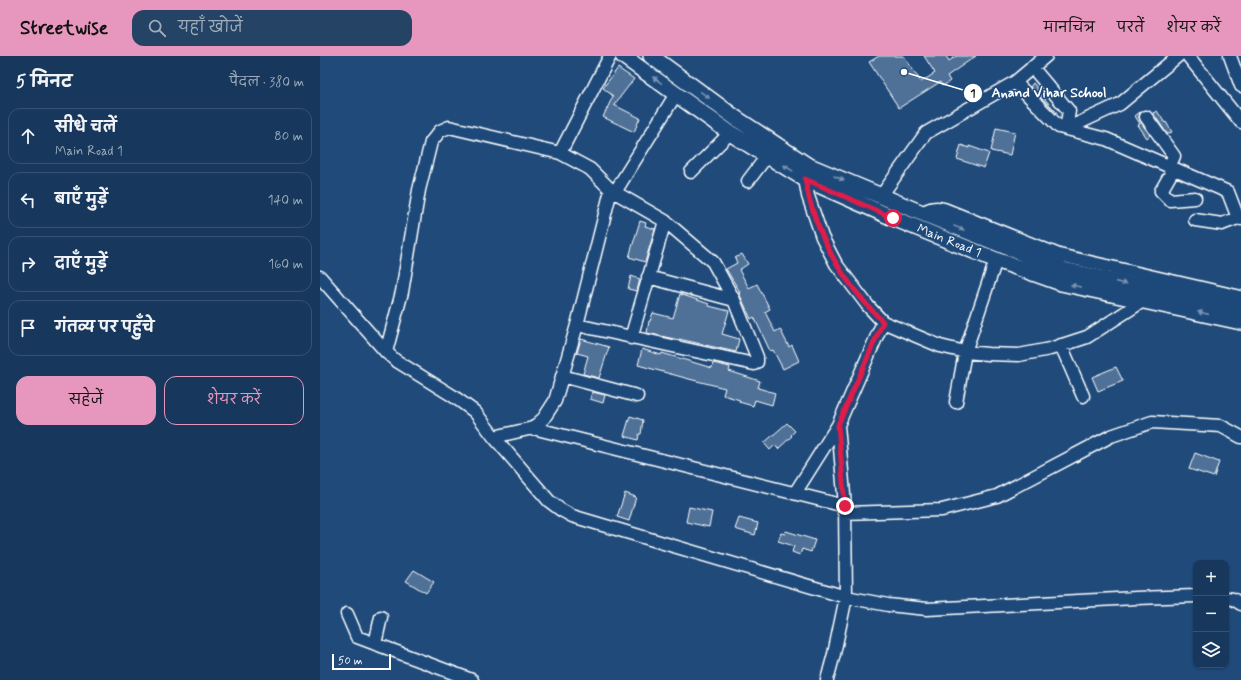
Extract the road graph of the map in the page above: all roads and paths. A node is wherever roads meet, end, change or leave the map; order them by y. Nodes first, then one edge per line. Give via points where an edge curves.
1 (610, 56) edge
2 (623, 56) edge
3 (650, 56) edge
4 (1046, 56) edge
5 (1178, 56) edge
6 (1188, 56) edge
7 (1230, 56) edge
8 (1032, 67) junction
9 (1015, 82) junction
10 (1241, 86) edge
11 (676, 94) junction
12 (1146, 117) dead end
13 (1241, 122) edge
14 (1066, 129) junction
15 (730, 133) junction
16 (560, 153) junction
17 (767, 156) junction
18 (1171, 169) junction
19 (691, 172) dead end
20 (805, 179) junction
21 (748, 181) dead end
22 (613, 191) junction
23 (881, 196) junction
24 (1195, 198) dead end
25 (922, 214) junction
26 (1239, 219) edge
27 (1195, 220) dead end
28 (665, 221) junction
29 (996, 260) junction
30 (320, 277) edge
31 (648, 277) junction
32 (1241, 296) edge
33 (734, 300) junction
34 (1143, 301) junction
35 (1241, 309) edge
36 (883, 322) junction
37 (1241, 322) edge
38 (577, 325) junction
39 (632, 338) junction
40 (1061, 346) junction
41 (386, 352) junction
42 (965, 352) junction
43 (562, 376) junction
44 (637, 396) dead end
45 (1084, 396) dead end
46 (956, 402) dead end
47 (838, 425) junction
48 (534, 428) junction
49 (494, 437) junction
50 (1241, 437) edge
51 (795, 493) junction
52 (844, 510) junction
53 (1193, 596) edge
54 (846, 597) junction
55 (1229, 598) edge
56 (1241, 604) edge
57 (347, 614) dead end
58 (381, 617) dead end
59 (374, 644) junction
60 (472, 680) edge
61 (827, 680) edge

1 - 16 street
11 -> 2 main road, Main Road 1
3 -> 23 main road, Main Road 1 via 737,119 807,165
4 - 8 street
5 - 14 street via 1120,104
6 - 13 street
7 - 10 street
8 - 9 street
8 - 14 street via 1069,111
9 - 14 street via 1059,128
9 - 23 street via 926,133
11 - 15 main road, Main Road 1
11 - 22 street
12 - 18 street via 1174,156
14 - 18 street via 1106,140
15 - 17 main road, Main Road 1
15 - 19 street
16 - 22 street via 590,169
16 - 41 street via 449,127 435,136 431,142 419,190 402,292
20 -> 17 main road, Main Road 1
17 - 21 street
18 - 24 street via 1161,191 1170,200
18 - 26 street via 1228,192
20 - 29 main road, Main Road 1
20 - 36 street via 822,237 836,264
22 - 28 street
22 - 38 street
23 - 25 main road, Main Road 1
25 - 32 street via 935,207 939,208 1059,255
25 -> 35 main road, Main Road 1 via 1064,270
26 - 27 street via 1222,224
28 - 31 street
28 - 33 street via 713,262
34 -> 29 main road, Main Road 1 via 1061,283
29 - 42 street
30 - 41 street
31 - 33 street
31 - 39 street
33 - 39 street via 757,357 754,364
37 -> 34 main road, Main Road 1
34 - 40 street via 1087,337
36 - 42 street via 940,346
36 - 47 street
38 - 39 street
38 - 43 street
40 - 42 street via 1019,355
40 - 45 street
41 - 49 street via 475,412
42 - 46 street
43 - 44 street
43 - 48 street via 555,401
47 - 51 street
47 - 52 street
48 - 49 street
48 - 51 street
49 - 54 street via 549,501 572,516
50 - 52 street via 1221,426 1152,422 1111,436 997,496 942,510
51 - 52 street
52 - 54 street
53 - 54 street via 927,609
54 - 61 street
55 - 56 street
57 - 59 street via 357,637
58 - 59 street
59 - 60 street

